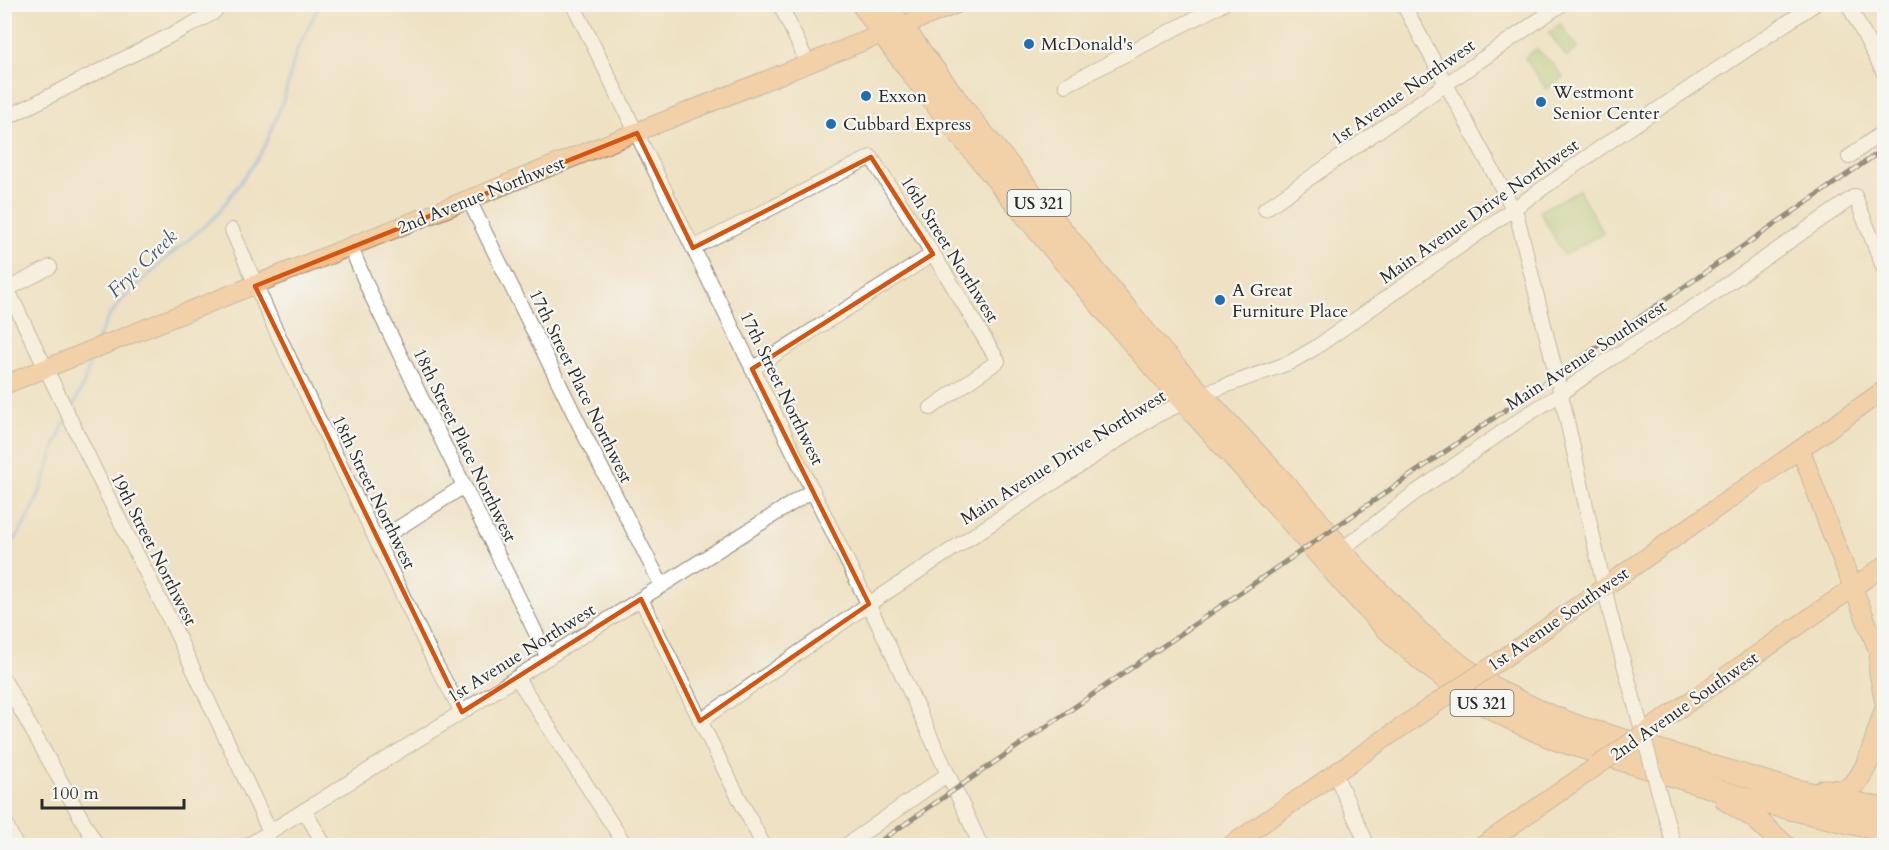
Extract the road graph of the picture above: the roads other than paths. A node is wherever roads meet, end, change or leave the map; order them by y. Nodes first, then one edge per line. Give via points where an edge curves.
1 (221, 4) edge
2 (573, 4) edge
3 (780, 4) edge
4 (862, 4) edge
5 (885, 4) edge
6 (957, 4) edge
7 (1223, 4) edge
8 (1403, 4) edge
9 (1562, 4) edge
10 (1815, 4) edge
11 (1848, 4) edge
12 (891, 30) junction
13 (808, 64) junction
14 (1884, 73) edge
15 (1066, 85) dead end
16 (1447, 85) junction
17 (4, 119) edge
18 (1884, 131) edge
19 (637, 133) junction
20 (1849, 157) dead end
21 (469, 200) junction
22 (1265, 208) dead end
23 (1514, 208) junction
24 (232, 230) dead end
25 (351, 248) junction
26 (693, 248) junction
27 (933, 254) junction
28 (50, 267) dead end
29 (1884, 269) edge
30 (6, 285) edge
31 (255, 286) junction
32 (46, 369) junction
33 (752, 369) junction
34 (4, 386) edge
35 (1884, 390) edge
36 (1561, 394) junction
37 (1192, 398) junction
38 (930, 408) dead end
39 (1802, 450) junction
40 (464, 486) junction
41 (813, 490) junction
42 (378, 542) junction
43 (1341, 550) junction
44 (1884, 566) edge
45 (662, 586) junction
46 (1605, 588) junction
47 (1854, 588) junction
48 (641, 599) junction
49 (869, 604) junction
50 (1882, 656) edge
51 (548, 658) junction
52 (517, 678) junction
53 (4, 680) edge
54 (1884, 701) edge
55 (462, 712) junction
56 (1884, 713) edge
57 (700, 721) junction
58 (1643, 734) junction
59 (948, 774) junction
60 (1335, 774) junction
61 (1700, 785) junction
62 (1783, 787) junction
63 (1884, 808) edge
64 (304, 810) junction
65 (4, 820) edge
66 (1884, 831) edge
67 (270, 832) junction
68 (16, 846) edge
69 (97, 846) edge
70 (247, 846) edge
71 (326, 846) edge
72 (626, 846) edge
73 (764, 846) edge
74 (845, 846) edge
75 (981, 846) edge
76 (1230, 846) edge
77 (1368, 846) edge
78 (1482, 846) edge
79 (1674, 846) edge
80 (1785, 846) edge

1 - 17 street via 187,27
2 - 19 street, 17th Street Northwest
3 - 13 street
4 - 12 highway, US 321
5 - 12 highway, US 321
6 - 12 main road, 2nd Avenue Northwest
7 - 15 street
8 - 16 street
9 - 16 street, 1st Avenue Northwest
10 - 23 street, Main Avenue Drive Northwest
11 - 14 street
12 - 13 main road, 2nd Avenue Northwest
12 - 37 highway, US 321 via 971,119 1161,351
13 - 19 main road, 2nd Avenue Northwest
16 - 22 street, 1st Avenue Northwest
16 - 23 street
18 - 20 street
19 - 21 main road, 2nd Avenue Northwest
19 - 26 street, 17th Street Northwest
21 - 25 main road, 2nd Avenue Northwest
21 - 45 street, 17th Street Place Northwest
23 - 36 street
23 - 37 street, Main Avenue Drive Northwest via 1302,356
24 - 31 street
25 - 31 main road, 2nd Avenue Northwest
25 - 40 street, 18th Street Place Northwest
26 - 27 street, 16th Street Northwest via 871,157
26 - 33 street, 17th Street Northwest
27 - 33 street
27 - 38 street, 16th Street Northwest via 998,361
28 - 30 street
29 - 36 street, Main Avenue Southwest via 1855,196
30 - 32 street, 19th Street Northwest
31 - 32 main road, 2nd Avenue Northwest
31 - 42 street, 18th Street Northwest
32 - 34 main road, 2nd Avenue Northwest
32 - 67 street, 19th Street Northwest
33 - 41 street, 17th Street Northwest
35 - 39 main road, 1st Avenue Southwest
36 - 43 street, Main Avenue Southwest via 1412,495
36 - 46 street
37 - 43 highway, US 321 via 1308,509
37 - 49 street, Main Avenue Drive Northwest via 1155,416
37 - 61 highway, US 321 via 1346,585 1404,645 1444,678 1531,730
39 - 46 main road, 1st Avenue Southwest
39 - 47 main road
40 - 42 street
40 - 51 street, 18th Street Place Northwest
41 - 45 street, 1st Avenue Northwest
41 - 49 street, 17th Street Northwest
42 - 55 street, 18th Street Northwest
43 - 62 highway, US 321 via 1419,632 1502,693 1580,727
44 - 47 main road, 2nd Avenue Southwest
45 - 48 street, 1st Avenue Northwest
46 - 58 street
46 - 60 main road, 1st Avenue Southwest, bridge
47 - 50 main road
47 - 58 main road, 2nd Avenue Southwest
48 - 51 street, 1st Avenue Northwest
48 - 57 street
49 - 57 street, Main Avenue Drive Northwest
49 - 59 street, 17th Street Northwest
50 - 54 main road via 1878,670
51 - 52 street, 1st Avenue Northwest
52 - 55 street, 1st Avenue Northwest
52 - 72 street
53 - 69 street
55 - 64 street, 1st Avenue Northwest
56 - 62 highway via 1864,770 1848,789
57 - 73 street
58 - 78 main road, 2nd Avenue Southwest, bridge
58 - 79 street, bridge
59 - 74 street
59 - 75 street, 17th Street Northwest
60 - 76 main road, 1st Avenue Southwest
60 - 77 street
61 - 66 highway, US 321
61 - 80 highway via 1755,818
62 - 63 highway, US 321
64 - 67 street, 1st Avenue Northwest
64 - 71 street
65 - 68 street
67 - 70 street, 1st Avenue Northwest

